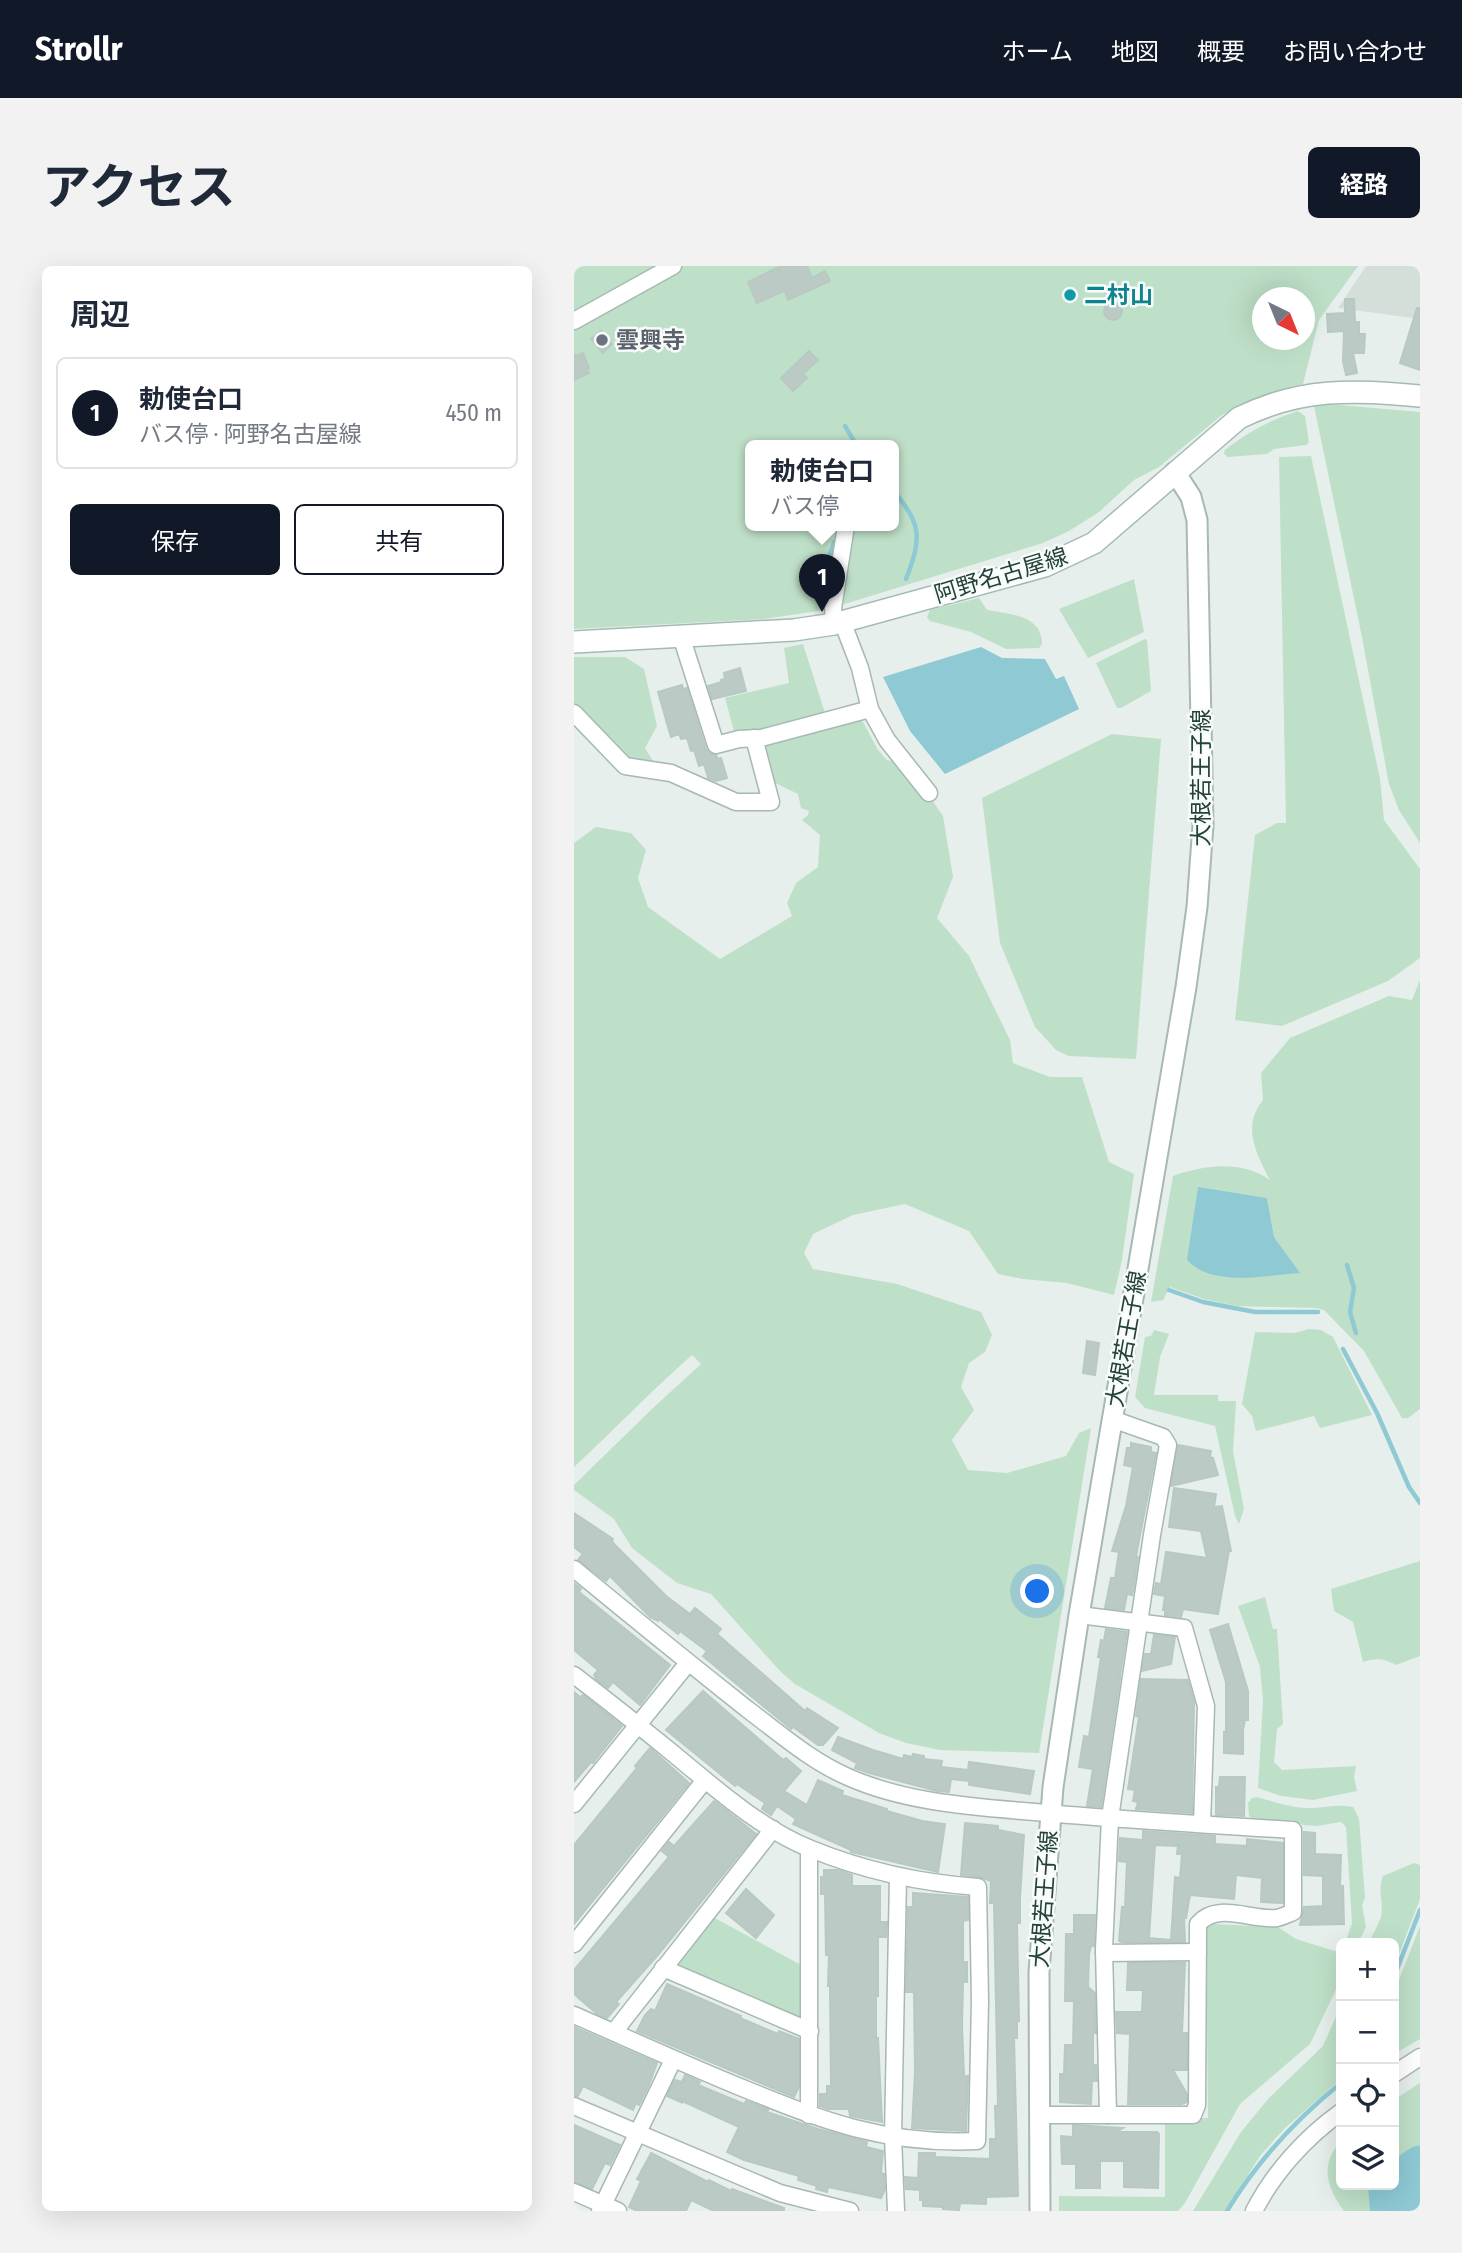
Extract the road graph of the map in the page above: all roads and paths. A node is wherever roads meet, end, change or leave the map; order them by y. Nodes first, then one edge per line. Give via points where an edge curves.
1 (673, 266) edge
2 (574, 321) edge
3 (1420, 396) edge
4 (1175, 472) junction
5 (845, 531) edge
6 (838, 622) junction
7 (681, 636) junction
8 (574, 642) edge
9 (870, 709) junction
10 (574, 713) edge
11 (754, 738) junction
12 (929, 793) dead end
13 (1112, 1419) junction
14 (574, 1569) edge
15 (1079, 1615) junction
16 (1140, 1622) junction
17 (688, 1663) junction
18 (574, 1675) edge
19 (639, 1725) junction
20 (705, 1780) junction
21 (574, 1804) edge
22 (1050, 1813) junction
23 (1110, 1818) junction
24 (1202, 1824) junction
25 (774, 1829) junction
26 (809, 1849) junction
27 (898, 1877) junction
28 (574, 1944) edge
29 (1198, 1952) junction
30 (1104, 1953) junction
31 (663, 1968) junction
32 (574, 2015) edge
33 (810, 2031) junction
34 (614, 2032) junction
35 (1420, 2057) edge
36 (673, 2060) junction
37 (1399, 2071) edge
38 (574, 2106) edge
39 (809, 2115) junction
40 (1040, 2115) junction
41 (1108, 2115) junction
42 (1336, 2116) edge
43 (638, 2133) junction
44 (893, 2137) junction
45 (574, 2192) edge
46 (607, 2209) edge
47 (850, 2211) edge
48 (897, 2211) edge
49 (1040, 2211) edge
50 (1254, 2211) edge

1 - 2 street
3 - 4 main road, 阿野名古屋線 via 1325,392 1266,404 1239,418
4 - 6 main road, 阿野名古屋線 via 1094,543 1045,566
4 - 13 street, 大根若王子線 via 1191,497 1197,520 1203,825 1186,987
5 - 6 street via 833,608
6 - 7 main road, 阿野名古屋線 via 755,634
6 - 9 street via 860,668
7 - 8 main road, 阿野名古屋線
7 - 11 street via 716,745
9 - 11 street
9 - 12 street via 887,740
10 - 11 street via 625,766 671,773 736,802 771,802
13 - 15 street, 大根若王子線
13 - 16 street via 1163,1437 1168,1445
14 - 17 street
15 - 16 street
15 - 22 street, 大根若王子線
16 - 23 street
16 - 24 street via 1184,1628 1206,1706
17 - 19 street
17 - 22 street via 785,1738 847,1777 937,1801
18 - 19 street
19 - 20 street
19 - 21 street
20 - 25 street
20 - 28 street
22 - 23 street
22 - 40 street, 大根若王子線 via 1039,1972
23 - 24 street
23 - 30 street
24 - 29 street via 1293,1830 1293,1912 1278,1918 1214,1913 1203,1917 1198,1924
25 - 26 street
25 - 31 street
26 - 27 street
26 - 33 street
27 - 44 street
27 - 44 street via 978,1887 979,2052 977,2141 945,2143
29 - 30 street
29 - 41 street via 1194,2115
30 - 41 street
31 - 33 street
31 - 34 street
32 - 34 street
33 - 39 street
34 - 36 street
35 - 37 street
36 - 39 street
36 - 43 street
38 - 43 street
39 - 44 street
40 - 41 street
40 - 49 street, 大根若王子線
42 - 50 street via 1293,2155
43 - 46 street
43 - 47 street via 780,2193
44 - 48 street
45 - 46 street

